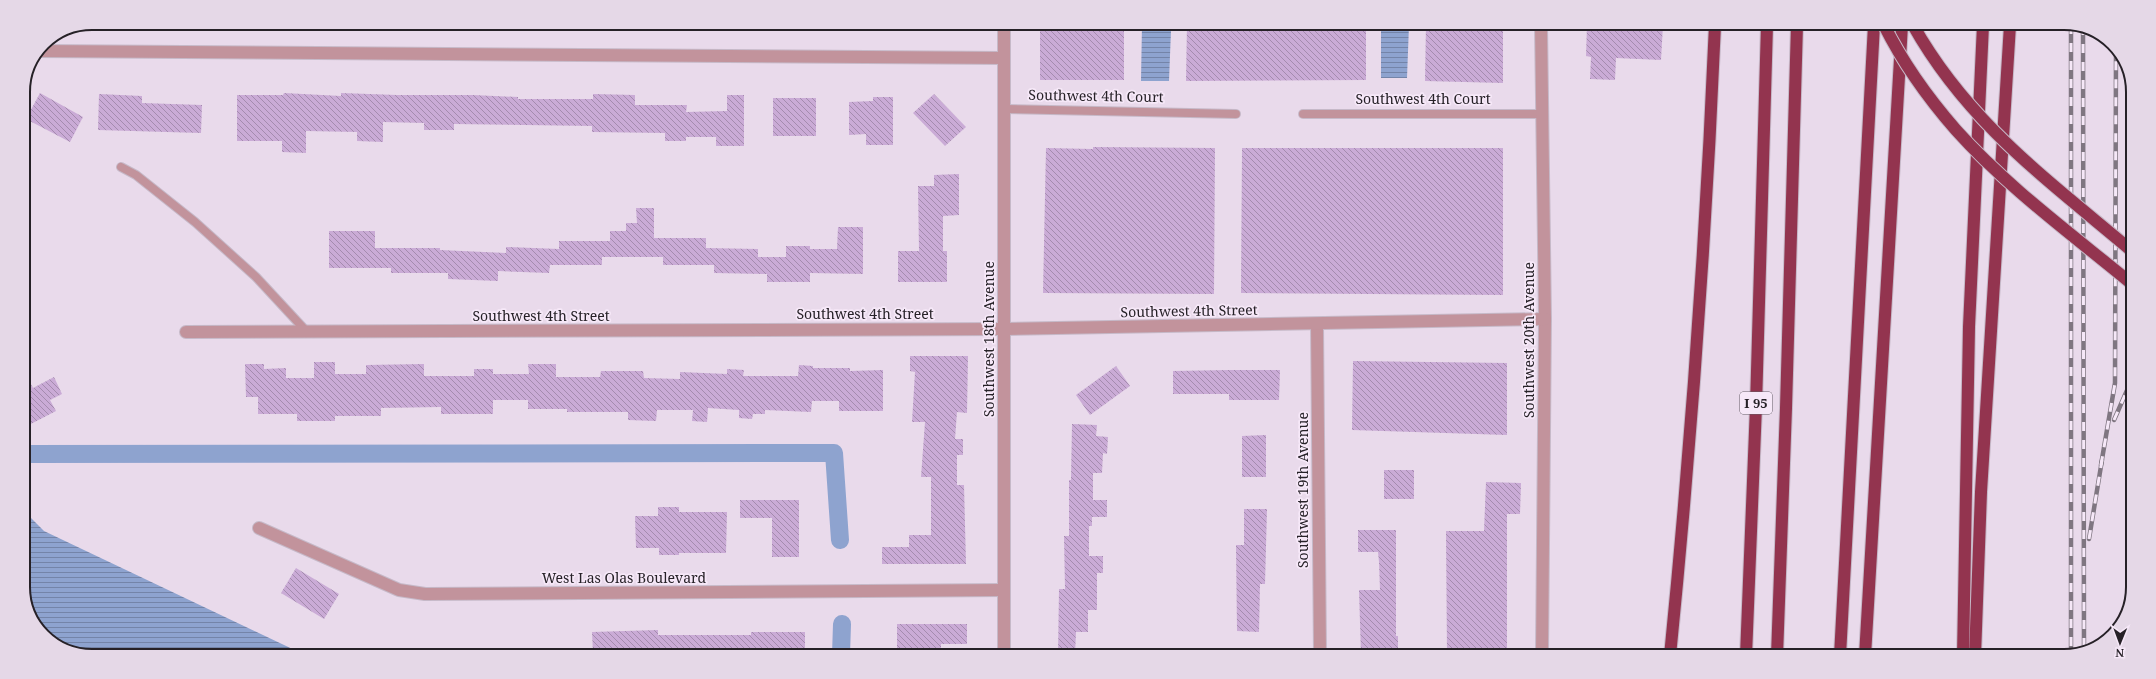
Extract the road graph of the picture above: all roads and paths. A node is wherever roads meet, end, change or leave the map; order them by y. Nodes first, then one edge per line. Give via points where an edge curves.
1 (1004, 30) edge
2 (1541, 30) edge
3 (1715, 30) edge
4 (1767, 30) edge
5 (1797, 30) edge
6 (1874, 30) edge
7 (1887, 30) edge
8 (1902, 30) edge
9 (1916, 30) edge
10 (1983, 30) edge
11 (2010, 30) edge
12 (46, 51) edge
13 (1004, 58) junction
14 (1004, 109) junction
15 (1236, 114) dead end
16 (1303, 114) dead end
17 (1542, 114) junction
18 (121, 167) dead end
19 (2126, 246) edge
20 (2126, 279) edge
21 (1545, 318) junction
22 (1317, 324) junction
23 (1004, 329) junction
24 (186, 332) dead end
25 (308, 332) junction
26 (259, 528) dead end
27 (1004, 590) junction
28 (1004, 649) edge
29 (1320, 649) edge
30 (1542, 649) edge
31 (1671, 649) edge
32 (1746, 649) edge
33 (1776, 649) edge
34 (1840, 649) edge
35 (1865, 649) edge
36 (1963, 649) edge
37 (1975, 649) edge

1 - 13 street, Southwest 18th Avenue
2 - 17 street, Southwest 20th Avenue
3 - 31 highway via 1694,396
4 - 32 highway, I 95 via 1757,399
5 - 33 highway
6 - 34 highway
7 - 20 highway, bridge via 1912,73 1956,131 2025,195
8 - 35 highway
9 - 19 highway, bridge via 1935,62 1993,132
10 - 36 highway via 1969,327
11 - 37 highway via 1982,477
12 - 13 street
13 - 14 street, Southwest 18th Avenue
14 - 15 lane, Southwest 4th Court
14 - 23 street, Southwest 18th Avenue
16 - 17 lane, Southwest 4th Court
17 - 21 street, Southwest 20th Avenue
18 - 25 lane via 136,175 195,222 256,277
21 - 22 street, Southwest 4th Street
21 - 30 street, Southwest 20th Avenue
22 - 23 street, Southwest 4th Street
22 - 29 street, Southwest 19th Avenue
23 - 25 street, Southwest 4th Street
23 - 27 street, Southwest 18th Avenue
24 - 25 street, Southwest 4th Street
26 - 27 street, West Las Olas Boulevard via 399,590 425,594
27 - 28 street, Southwest 18th Avenue

